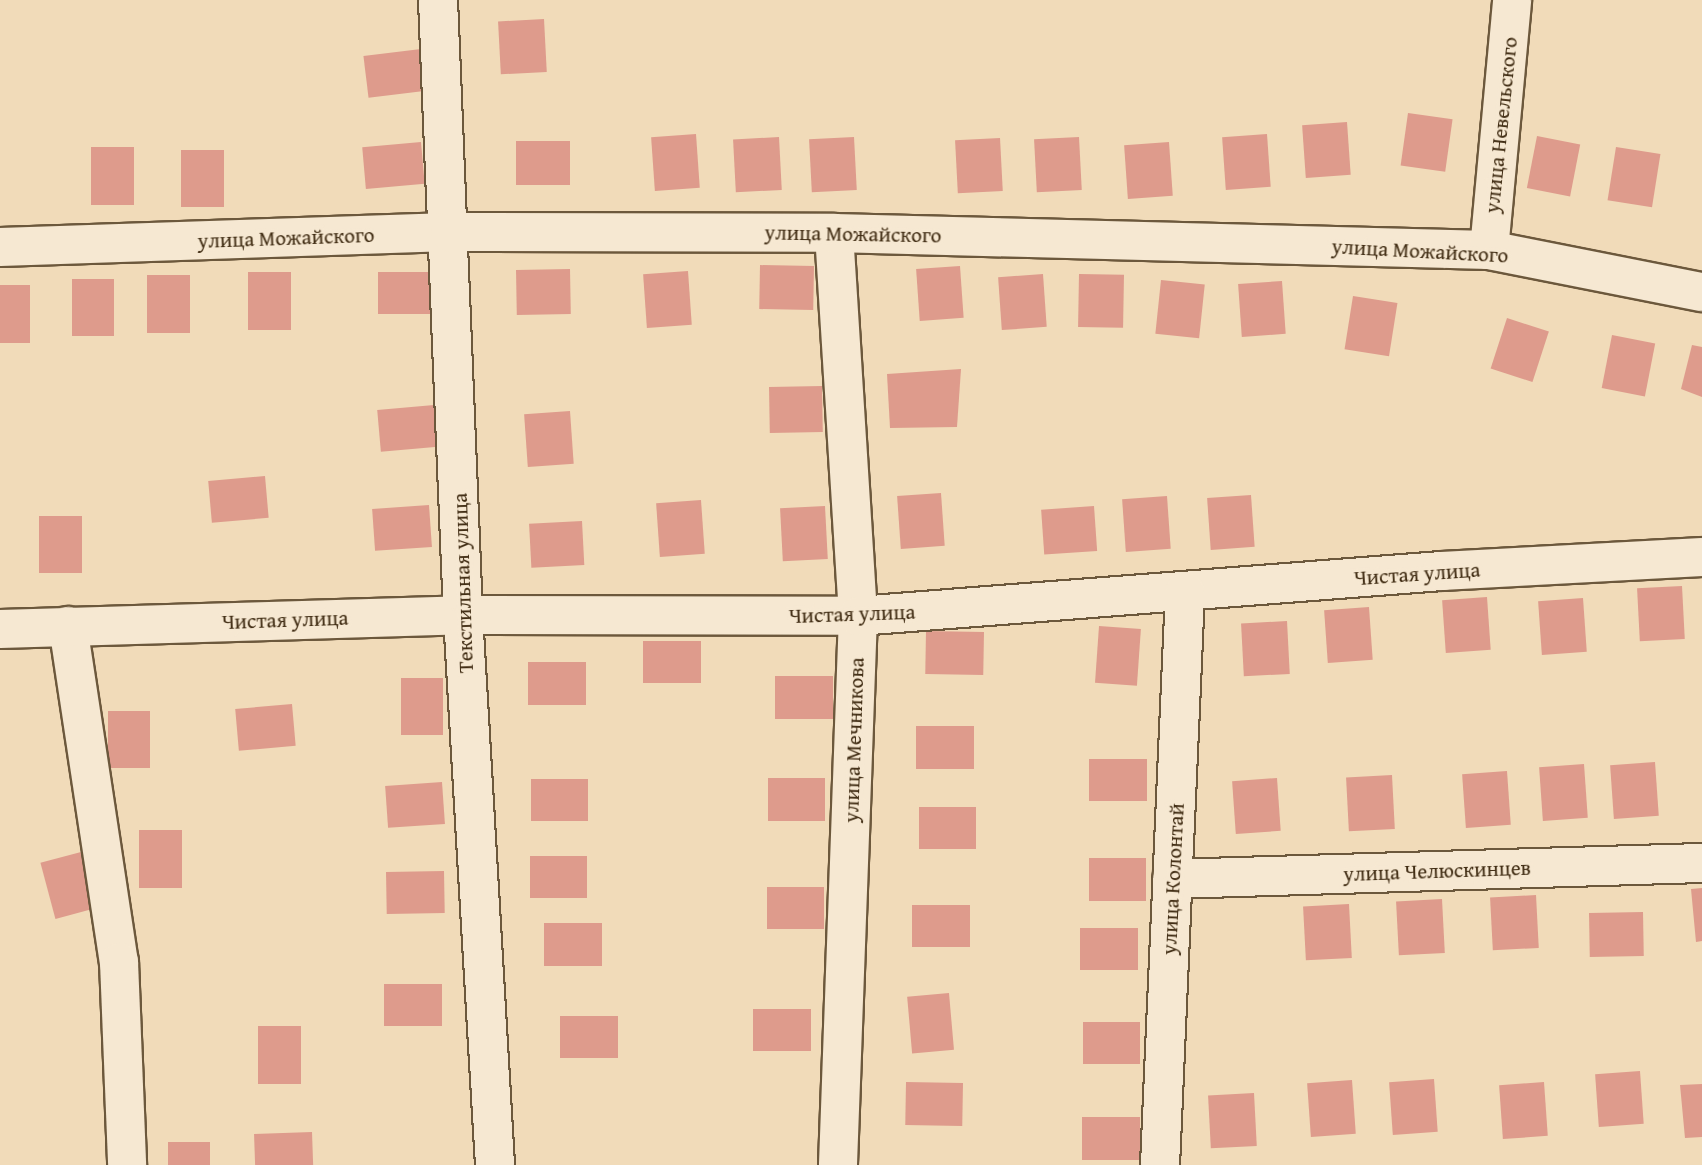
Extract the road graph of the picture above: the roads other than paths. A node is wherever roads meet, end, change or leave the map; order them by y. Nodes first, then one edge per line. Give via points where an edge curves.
1 (438, 0) edge
2 (1512, 0) edge
3 (450, 232) junction
4 (834, 233) junction
5 (0, 247) edge
6 (1489, 250) junction
7 (1702, 292) edge
8 (1702, 557) edge
9 (1185, 592) junction
10 (463, 615) junction
11 (858, 616) junction
12 (68, 626) junction
13 (0, 629) edge
14 (1702, 863) edge
15 (1172, 879) junction
16 (127, 1165) edge
17 (495, 1165) edge
18 (838, 1165) edge
19 (1160, 1165) edge

1 - 3 street, Текстильная улица
2 - 6 street, улица Невельского
3 - 4 street, улица Можайского
3 - 5 street, улица Можайского
3 - 10 street, Текстильная улица
4 - 6 street, улица Можайского
4 - 11 street, улица Мечникова
6 - 7 street, улица Можайского
8 - 9 street, Чистая улица via 1442,571
9 - 11 street, Чистая улица
9 - 15 street, улица Колонтай
10 - 11 street, Чистая улица
10 - 12 street, Чистая улица
10 - 17 street, Текстильная улица
11 - 18 street, улица Мечникова
12 - 13 street, Чистая улица
12 - 16 street via 119,962
14 - 15 street, улица Челюскинцев
15 - 19 street, улица Колонтай

